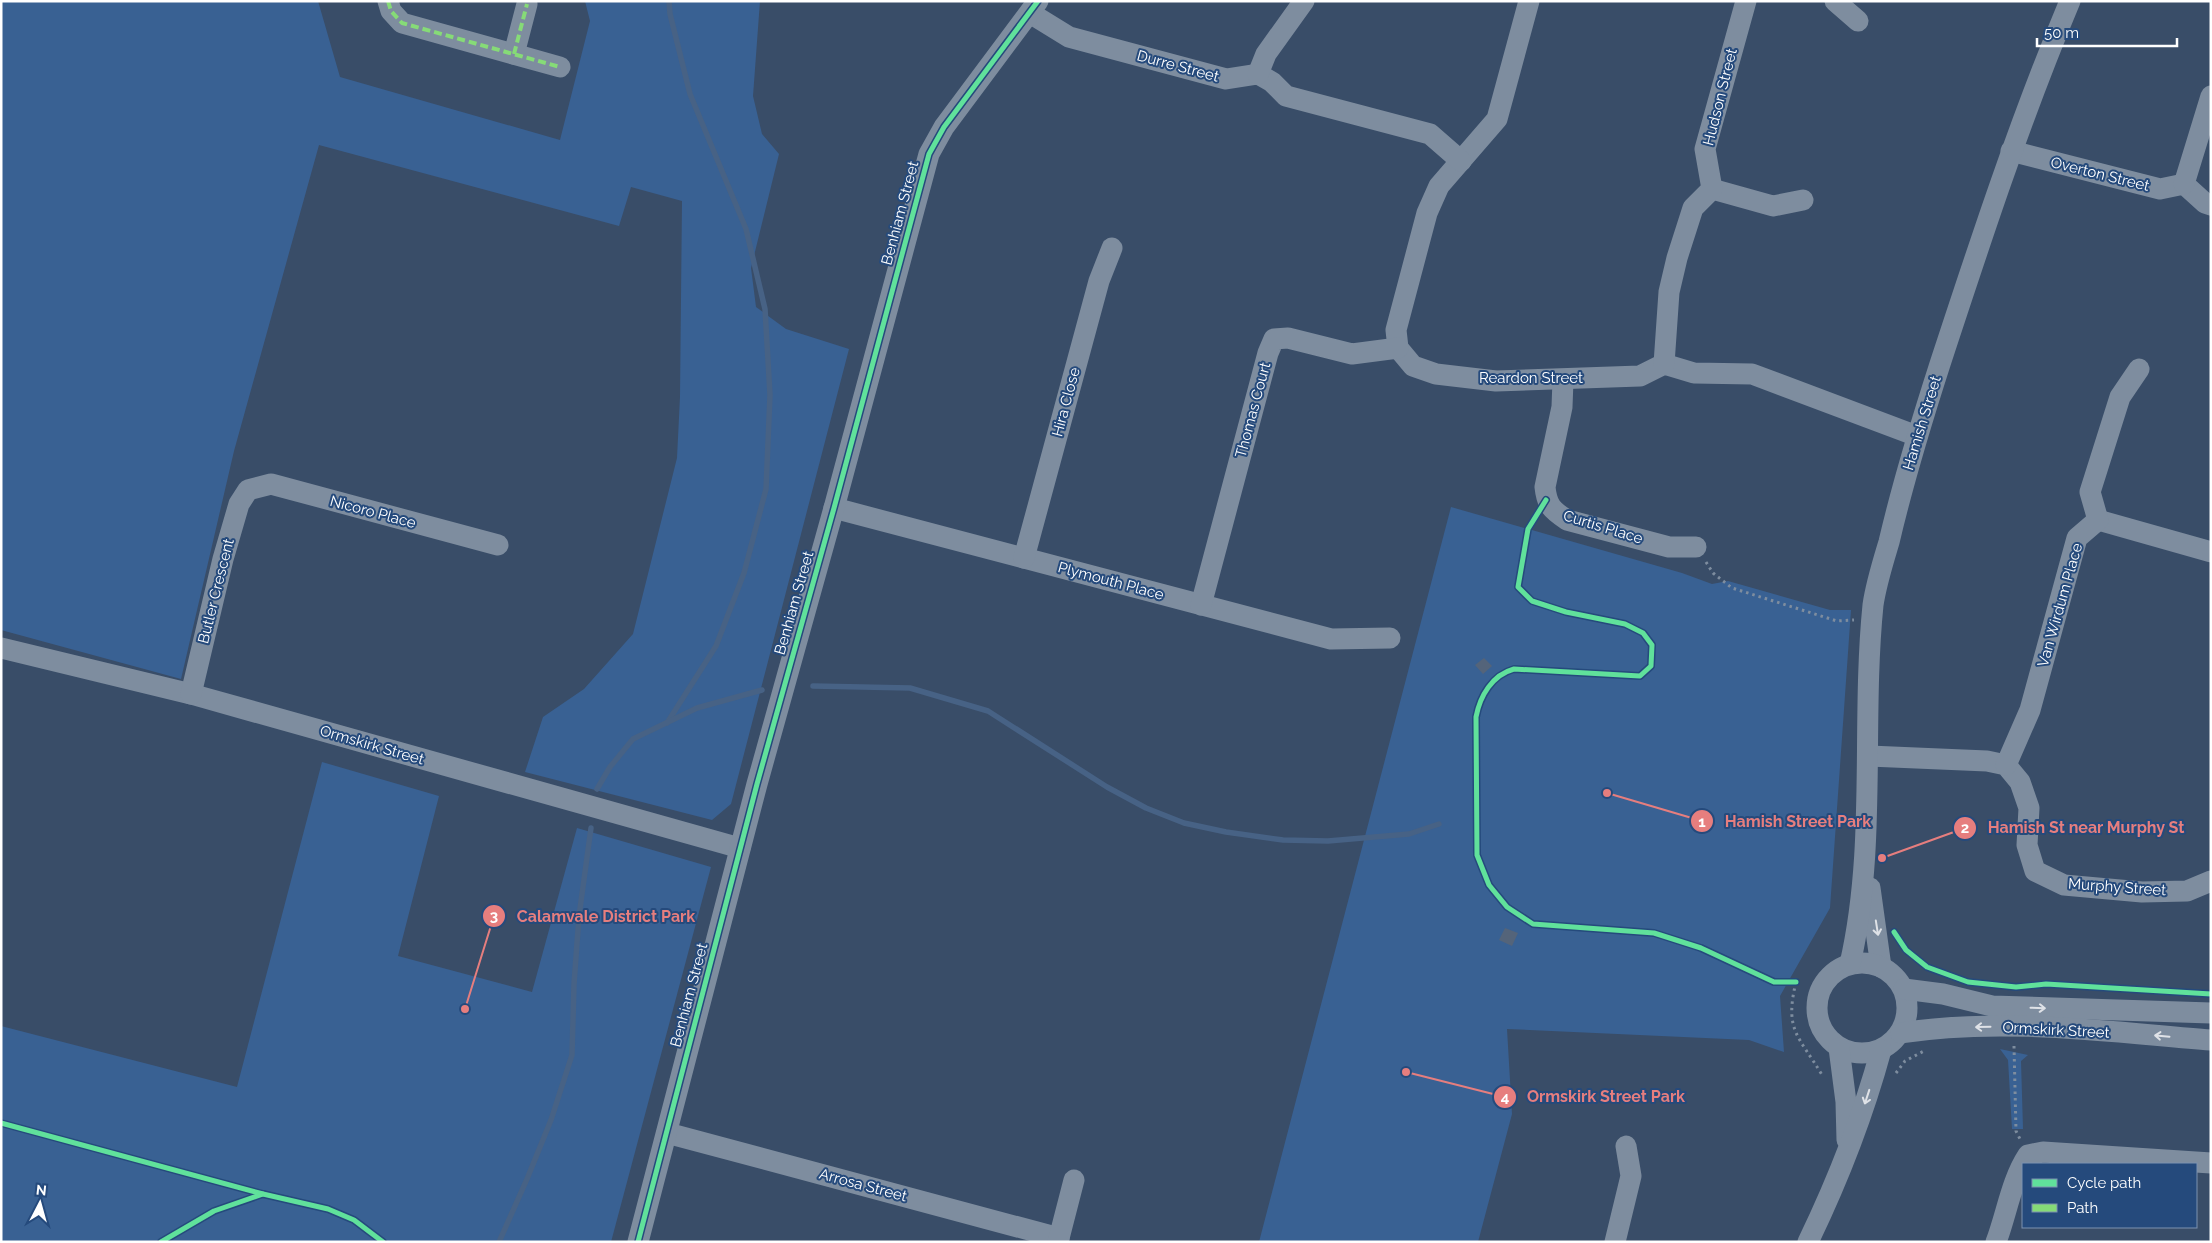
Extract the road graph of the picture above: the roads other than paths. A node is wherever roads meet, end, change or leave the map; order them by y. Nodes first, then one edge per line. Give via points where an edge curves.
1 (388, 1) edge
2 (1304, 1) edge
3 (1529, 1) edge
4 (1746, 1) edge
5 (1835, 1) edge
6 (2070, 1) edge
7 (527, 4) dead end
8 (1034, 7) edge
9 (1858, 21) dead end
10 (514, 54) junction
11 (560, 67) dead end
12 (1258, 74) junction
13 (2211, 96) edge
14 (2011, 151) junction
15 (1461, 161) junction
16 (2184, 184) junction
17 (1712, 189) junction
18 (1803, 200) dead end
19 (2211, 205) edge
20 (1112, 248) dead end
21 (1398, 348) junction
22 (1664, 364) junction
23 (2139, 369) dead end
24 (1563, 380) junction
25 (1917, 436) junction
26 (248, 490) joint
27 (834, 508) junction
28 (2098, 520) junction
29 (498, 545) dead end
30 (1696, 547) road end
31 (2211, 552) edge
32 (1024, 558) junction
33 (1201, 605) junction
34 (1390, 638) dead end
35 (1, 648) edge
36 (191, 694) junction
37 (1869, 756) junction
38 (2006, 765) junction
39 (740, 848) junction
40 (1866, 863) junction
41 (2211, 881) edge
42 (1850, 964) junction
43 (1881, 967) junction
44 (1904, 988) junction
45 (2211, 1013) edge
46 (1901, 1033) junction
47 (2211, 1040) edge
48 (1839, 1048) junction
49 (1881, 1050) junction
50 (667, 1133) junction
51 (1626, 1146) dead end
52 (1847, 1148) junction
53 (2023, 1163) edge
54 (2211, 1163) edge
55 (2022, 1164) edge
56 (1074, 1180) dead end
57 (1058, 1240) edge
58 (638, 1242) edge
59 (1615, 1242) edge
60 (1808, 1242) edge
61 (1996, 1242) edge

1 - 10 street via 391,11 402,23
2 - 12 street via 1266,54
3 - 15 street via 1497,118
4 - 17 street, Hudson Street via 1705,149
5 - 9 street
6 - 14 street, Hamish Street
7 - 10 street
8 - 12 street, Durre Street via 1048,26 1078,40 1226,79
8 - 27 street, Benhiam Street via 944,127 929,154
10 - 11 street
12 - 15 street via 1286,96 1430,134
13 - 16 street
14 - 16 street, Overton Street via 2160,189
14 - 25 street, Hamish Street
15 - 21 street via 1439,186 1427,213 1396,330
16 - 19 street
17 - 18 street via 1774,206
17 - 22 street via 1693,208 1677,258 1669,292
20 - 32 street, Hira Close via 1099,281
21 - 24 street, Reardon Street via 1413,366 1436,374 1496,381
21 - 33 street, Thomas Court via 1352,354 1288,338 1274,339
22 - 24 street, Reardon Street via 1640,376
22 - 25 street via 1694,373 1752,374
23 - 28 street via 2120,397 2090,492
24 - 30 street, Curtis Place via 1562,407 1545,487 1546,500 1555,512 1568,520 1670,547
25 - 37 street, Hamish Street via 1876,594 1868,702
26 - 29 street, Nicoro Place via 271,484
26 - 36 street, Butler Crescent via 239,504 223,558
27 - 32 street, Plymouth Place
27 - 39 street, Benhiam Street
28 - 31 street
28 - 38 street, Van Wirdum Place via 2077,538 2030,710
32 - 33 street, Plymouth Place
33 - 34 street, Plymouth Place via 1331,639
35 - 36 street, Ormskirk Street
36 - 39 street, Ormskirk Street
37 - 38 street via 1987,760
37 - 40 street, Hamish Street
38 - 41 street, Murphy Street via 2020,782 2028,808 2027,845 2035,871 2064,885 2142,892 2187,891
39 - 50 street, Benhiam Street
40 - 42 street, Hamish Street via 1858,933
40 -> 43 street, Hamish Street
42 - 43 street via 1866,963
42 - 48 street via 1836,970 1825,981 1818,995 1816,1010 1819,1025
43 - 44 street
44 -> 45 street, Ormskirk Street via 1992,1006
44 - 46 street via 1908,1003 1907,1019
47 -> 46 street, Ormskirk Street via 2014,1026 1936,1027
46 - 49 street
48 - 49 street via 1867,1054
48 - 52 street via 1846,1102
49 -> 52 street
50 - 57 street, Arrosa Street
50 - 58 street, Benhiam Street
51 - 59 street via 1631,1176
52 - 60 street via 1832,1193
53 - 54 street via 2028,1155 2043,1152
55 - 61 street
56 - 57 street

